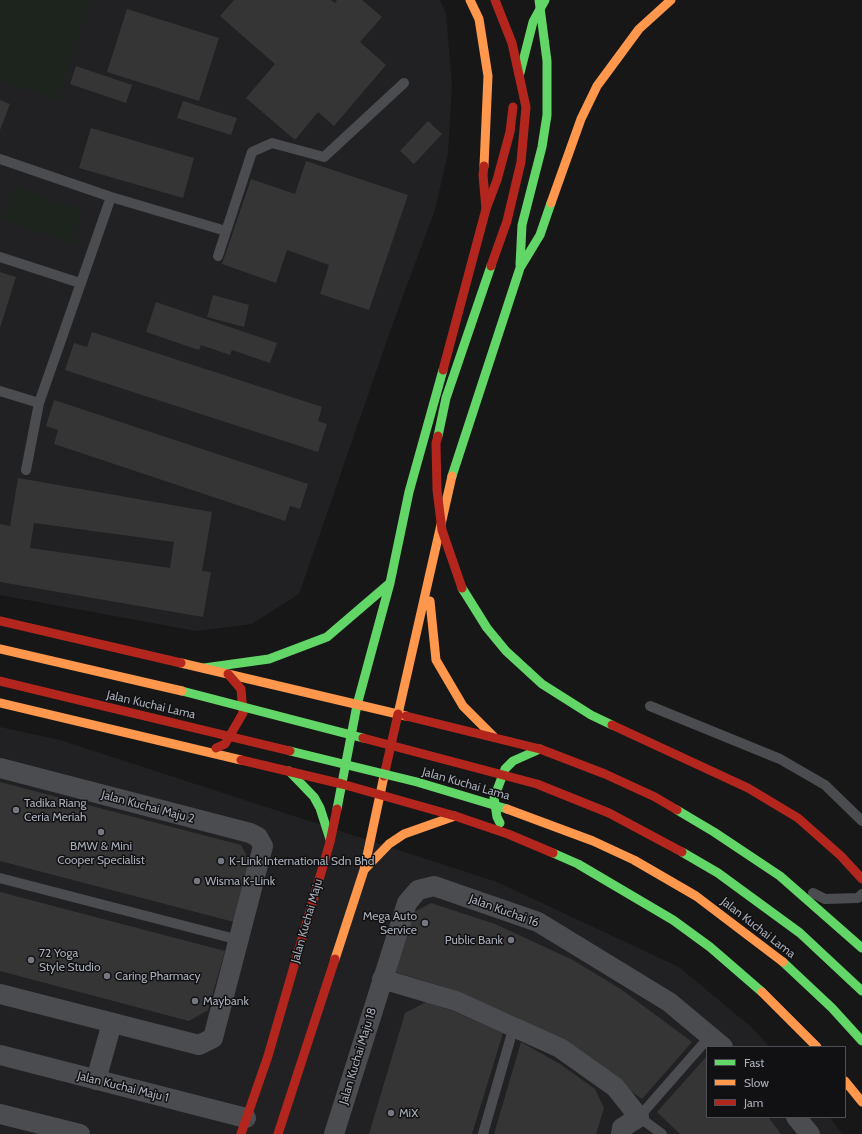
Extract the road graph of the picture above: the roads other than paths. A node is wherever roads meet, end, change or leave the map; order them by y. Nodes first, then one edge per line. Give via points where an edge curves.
1 (470, 0) edge
2 (495, 0) edge
3 (539, 0) edge
4 (545, 0) edge
5 (671, 0) edge
6 (404, 83) dead end
7 (0, 159) edge
8 (111, 197) junction
9 (486, 210) junction
10 (226, 231) junction
11 (218, 256) dead end
12 (0, 257) edge
13 (520, 268) junction
14 (80, 283) junction
15 (0, 391) edge
16 (39, 403) junction
17 (26, 470) dead end
18 (429, 578) junction
19 (390, 583) junction
20 (0, 620) edge
21 (0, 649) edge
22 (204, 668) junction
23 (228, 674) junction
24 (0, 681) edge
25 (0, 703) edge
26 (357, 705) junction
27 (650, 706) dead end
28 (398, 714) junction
29 (494, 737) junction
30 (540, 749) junction
31 (207, 752) junction
32 (0, 768) edge
33 (289, 771) junction
34 (342, 784) junction
35 (380, 794) junction
36 (454, 816) junction
37 (862, 821) edge
38 (508, 834) junction
39 (330, 842) junction
40 (364, 870) junction
41 (780, 876) junction
42 (0, 878) edge
43 (862, 879) edge
44 (862, 894) edge
45 (238, 940) junction
46 (862, 948) edge
47 (382, 979) junction
48 (862, 991) edge
49 (0, 994) edge
50 (112, 1023) junction
51 (514, 1026) junction
52 (862, 1041) edge
53 (717, 1042) edge
54 (816, 1046) edge
55 (706, 1053) edge
56 (0, 1055) edge
57 (96, 1080) junction
58 (846, 1082) edge
59 (862, 1102) edge
60 (0, 1114) edge
61 (640, 1117) junction
62 (797, 1118) edge
63 (244, 1126) edge
64 (78, 1134) edge
65 (278, 1134) edge
66 (334, 1134) edge
67 (483, 1134) edge
68 (621, 1134) edge
69 (662, 1134) edge
70 (810, 1134) edge

1 - 9 main road via 478,19 488,76 483,175
2 - 43 main road, bridge via 512,43 526,107 525,131 521,162 507,221 446,398 436,443 436,490 442,530 461,586 487,628 506,651 542,684 592,715 748,788 798,818 841,856
3 - 13 main road via 547,61 547,115 542,147 522,225
4 - 9 main road, bridge via 533,22 516,88 510,132 498,180
5 - 13 main road via 640,29 597,86 581,120 540,235
6 - 10 lane via 324,157 272,143 252,152
7 - 8 lane
8 - 10 lane
8 - 14 lane
9 - 19 main road, Jalan Kuchai Maju via 408,492
10 - 11 lane
12 - 14 lane
13 - 18 main road via 452,477
14 - 16 lane
15 - 16 lane
16 - 17 lane
18 - 28 main road
18 - 29 main road via 436,660 462,706
19 - 22 main road via 327,637 269,660
19 - 26 main road, Jalan Kuchai Maju
20 - 22 main road
21 - 48 main road, Jalan Kuchai Lama, bridge via 150,682 537,784 635,826 718,872 800,933
22 - 23 main road
23 - 26 main road
23 - 31 main road via 241,689 243,713 225,744
24 - 52 main road, Jalan Kuchai Lama, bridge via 417,782 518,812 593,841 634,860 696,896 726,917 792,968
25 - 31 main road
26 - 28 main road
26 - 34 main road, Jalan Kuchai Maju
27 - 37 lane via 780,760 825,785
28 - 29 main road
28 - 35 main road
29 - 30 main road
30 - 38 main road via 513,761 504,769 494,798 496,818
30 - 41 main road via 605,774 655,798 714,832
31 - 33 main road
32 - 45 street, Jalan Kuchai Maju 2 via 258,837 263,846
33 - 34 main road
33 - 39 main road via 314,797 322,813
34 - 35 main road
34 - 39 main road, Jalan Kuchai Maju
35 - 36 main road
35 - 40 main road
36 - 38 main road
36 - 40 main road via 404,834 389,844
38 - 54 main road via 578,864 673,920 710,947 766,995
39 - 63 main road, Jalan Kuchai Maju via 268,1056
40 - 65 main road
41 - 44 lane via 825,899 858,898
41 - 46 main road
42 - 45 lane
45 - 50 street via 213,1038 199,1045
47 - 51 street via 456,1001
47 - 53 street, Jalan Kuchai 16 via 407,903 418,890 434,886 538,922 669,1002
47 - 66 street, Jalan Kuchai Maju 18
49 - 50 street
50 - 57 street
51 - 61 street via 560,1048 615,1087
51 - 67 lane
55 - 61 lane
56 - 57 street, Jalan Kuchai Maju 1
57 - 63 street, Jalan Kuchai Maju 1
58 - 59 main road
60 - 64 street
61 - 68 street via 622,1128
61 - 69 lane
62 - 70 street

